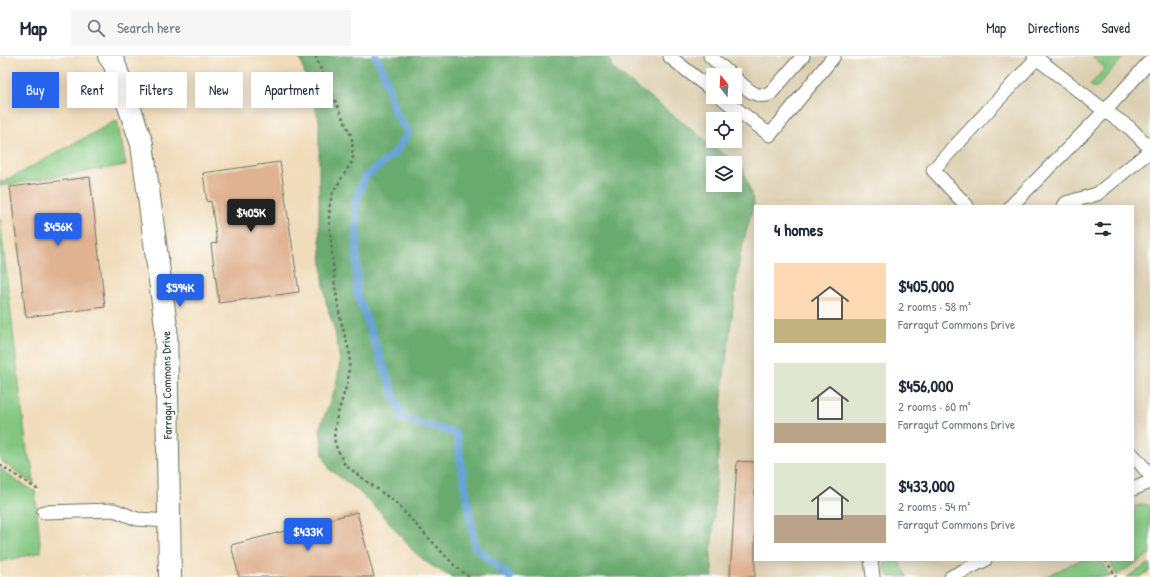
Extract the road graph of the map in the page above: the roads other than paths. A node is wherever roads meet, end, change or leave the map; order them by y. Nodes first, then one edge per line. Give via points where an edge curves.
1 (109, 56) edge
2 (671, 56) edge
3 (710, 56) edge
4 (803, 56) edge
5 (834, 56) edge
6 (1036, 57) edge
7 (1150, 60) edge
8 (723, 68) edge
9 (742, 84) edge
10 (706, 85) edge
11 (730, 104) edge
12 (1105, 111) junction
13 (1150, 150) edge
14 (1096, 200) edge
15 (966, 205) edge
16 (1012, 205) edge
17 (1069, 205) edge
18 (1134, 456) edge
19 (1150, 474) edge
20 (1150, 482) edge
21 (1134, 489) edge
22 (44, 512) road end
23 (169, 521) junction
24 (871, 561) edge
25 (983, 561) edge
26 (170, 577) edge
27 (873, 577) edge
28 (951, 577) edge

1 - 23 street, Farragut Commons Drive via 114,63 142,144 166,326
2 - 10 lane
3 - 8 lane
4 - 9 lane via 766,96 756,95
5 - 11 lane via 770,135
6 - 12 lane
6 - 15 lane via 933,170
7 - 12 lane
12 - 13 lane via 1130,128
12 - 16 lane
13 - 14 lane
14 - 17 lane
18 - 19 lane
20 - 21 lane
22 - 23 lane via 114,510 137,520
23 - 26 street, Farragut Commons Drive
24 - 27 lane
25 - 28 lane

